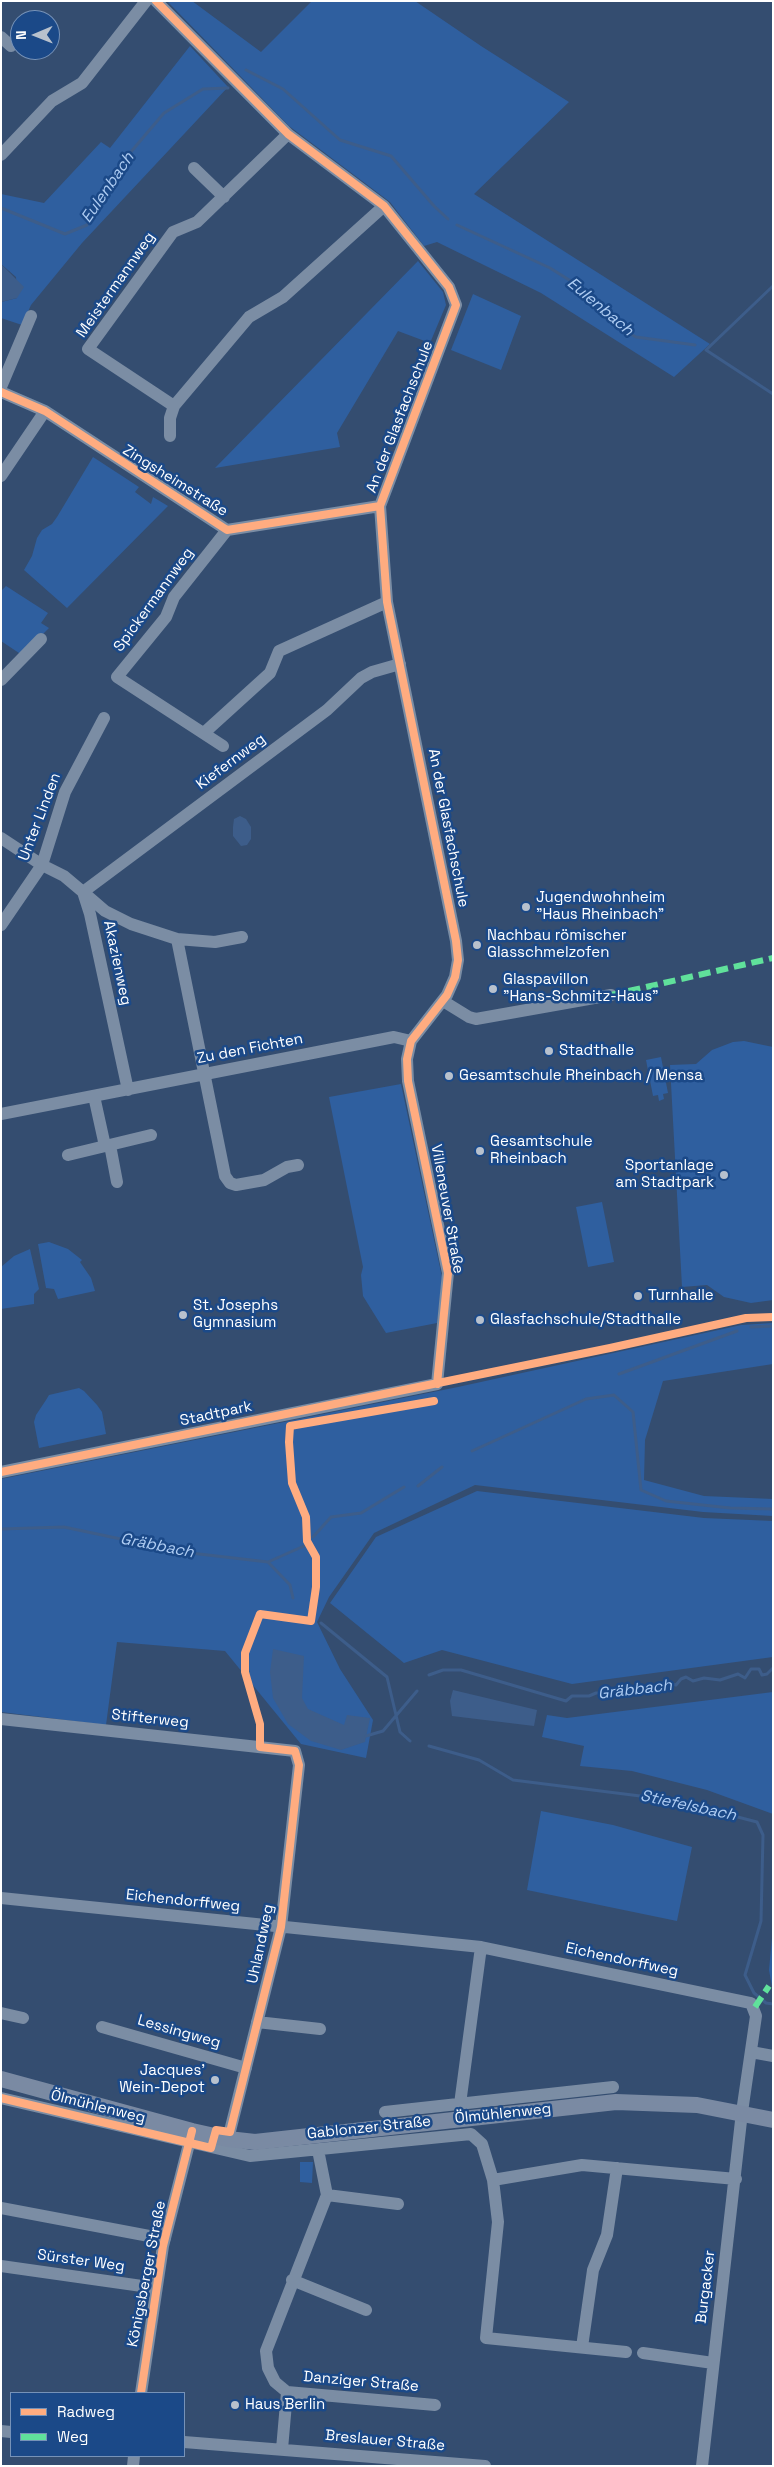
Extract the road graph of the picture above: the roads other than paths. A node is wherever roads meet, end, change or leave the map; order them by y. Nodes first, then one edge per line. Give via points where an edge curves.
1 (146, 1) edge
2 (156, 1) edge
3 (288, 134) junction
4 (1, 155) edge
5 (194, 168) dead end
6 (224, 197) junction
7 (384, 206) junction
8 (31, 316) dead end
9 (1, 387) edge
10 (1, 392) edge
11 (174, 406) junction
12 (45, 411) junction
13 (170, 436) dead end
14 (1, 476) edge
15 (380, 506) junction
16 (227, 530) junction
17 (387, 602) junction
18 (41, 639) dead end
19 (400, 664) junction
20 (1, 680) edge
21 (104, 718) dead end
22 (205, 732) junction
23 (223, 746) dead end
24 (1, 838) edge
25 (42, 865) junction
26 (83, 892) junction
27 (1, 925) edge
28 (242, 938) dead end
29 (177, 939) junction
30 (611, 995) dead end
31 (443, 1001) junction
32 (411, 1041) junction
33 (205, 1074) junction
34 (128, 1090) junction
35 (94, 1096) junction
36 (1, 1114) edge
37 (151, 1136) dead end
38 (108, 1146) junction
39 (68, 1155) dead end
40 (298, 1165) dead end
41 (117, 1182) dead end
42 (437, 1384) joint
43 (1, 1472) edge
44 (1, 1719) edge
45 (295, 1752) joint
46 (1, 1898) edge
47 (281, 1927) junction
48 (481, 1947) junction
49 (755, 2007) joint
50 (1, 2013) edge
51 (23, 2018) dead end
52 (257, 2022) junction
53 (102, 2028) dead end
54 (320, 2029) dead end
55 (751, 2052) junction
56 (773, 2056) edge
57 (246, 2068) junction
58 (1, 2079) edge
59 (613, 2087) dead end
60 (1, 2098) edge
61 (460, 2104) junction
62 (385, 2112) dead end
63 (742, 2112) junction
64 (773, 2120) edge
65 (191, 2137) junction
66 (228, 2139) junction
67 (318, 2150) junction
68 (617, 2168) junction
69 (736, 2179) junction
70 (493, 2180) junction
71 (327, 2195) junction
72 (398, 2204) dead end
73 (1, 2208) edge
74 (165, 2239) junction
75 (1, 2266) edge
76 (292, 2280) junction
77 (156, 2288) junction
78 (366, 2310) dead end
79 (582, 2347) junction
80 (626, 2352) dead end
81 (643, 2353) dead end
82 (713, 2363) junction
83 (141, 2392) edge
84 (287, 2392) junction
85 (435, 2405) dead end
86 (185, 2442) edge
87 (282, 2449) junction
88 (485, 2466) edge
89 (702, 2466) edge

1 - 4 street via 82,83 52,101
2 - 3 street, An der Glasfachschule
3 - 6 street, Meistermannweg
3 - 7 street, An der Glasfachschule
5 - 6 street
6 - 11 street, Meistermannweg via 197,222 173,232 88,349
7 - 11 street via 283,297 249,318
7 - 15 street, An der Glasfachschule via 449,287 456,305
8 - 9 street
10 - 12 street, Zingsheimstraße
11 - 13 street
12 - 14 street
12 - 16 street, Zingsheimstraße
15 - 16 street, Zingsheimstraße
15 - 17 street, An der Glasfachschule
16 - 22 street, Spickermannweg via 174,597 166,617 117,677
17 - 19 street, An der Glasfachschule
17 - 22 street via 279,651 270,673
18 - 20 street
19 - 26 street, Kiefernweg via 361,678 326,710
19 - 31 street, An der Glasfachschule via 456,941 458,960 455,977
21 - 25 street, Unter Linden via 65,792
22 - 23 street, Spickermannweg
24 - 25 street
25 - 26 street via 64,876
25 - 27 street, Unter Linden
26 - 29 street via 105,911 131,924
26 - 34 street, Akazienweg
28 - 29 street via 216,942
29 - 33 street
30 - 31 street via 476,1019
31 - 32 street, An der Glasfachschule
32 - 33 street, Zu den Fichten via 394,1037
32 - 42 street, Villeneuver Straße via 406,1059 408,1081 448,1273
33 - 34 street, Zu den Fichten
33 - 40 street via 224,1176 230,1183 236,1185 264,1180 287,1167
34 - 35 street, Zu den Fichten
35 - 36 street, Zu den Fichten
35 - 38 street
37 - 38 street
38 - 39 street
38 - 41 street
42 - 43 street, Stadtpark
44 - 45 street, Stifterweg
45 - 47 street, Uhlandweg via 300,1765
46 - 47 street, Eichendorffweg
47 - 48 street, Eichendorffweg
47 - 52 street, Uhlandweg
48 - 49 street, Eichendorffweg via 751,2003
48 - 61 street
49 - 55 street, Burgacker
50 - 51 street
52 - 54 street
52 - 57 street, Uhlandweg
53 - 57 street, Lessingweg
55 - 56 street
55 - 63 street, Burgacker
57 - 66 street, Uhlandweg
58 - 65 main road, Ölmühlenweg
59 - 61 street
60 - 65 street, Ölmühlenweg
61 - 62 street
63 - 64 main road, Ölmühlenweg
63 - 66 main road, Ölmühlenweg via 697,2105 616,2102 293,2139 255,2142
63 - 69 street, Burgacker
65 - 66 main road, Ölmühlenweg
65 - 67 street, Gablonzer Straße via 250,2156
65 - 74 street, Königsberger Straße
67 - 70 street, Gablonzer Straße via 471,2134 482,2144
67 - 71 street
68 - 69 street
68 - 70 street via 582,2166
68 - 79 street via 607,2235 594,2270
69 - 82 street, Burgacker
70 - 79 street, Gablonzer Straße via 498,2222 486,2338
71 - 72 street
71 - 76 street, Danziger Straße
73 - 74 street
74 - 77 street, Königsberger Straße
75 - 77 street, Sürster Weg
76 - 78 street
76 - 84 street, Danziger Straße via 266,2351 268,2368 275,2382
77 - 83 street, Königsberger Straße
79 - 80 street, Gablonzer Straße
81 - 82 street
82 - 89 street, Burgacker
84 - 85 street, Danziger Straße
84 - 87 street
86 - 87 street, Breslauer Straße
87 - 88 street, Breslauer Straße

